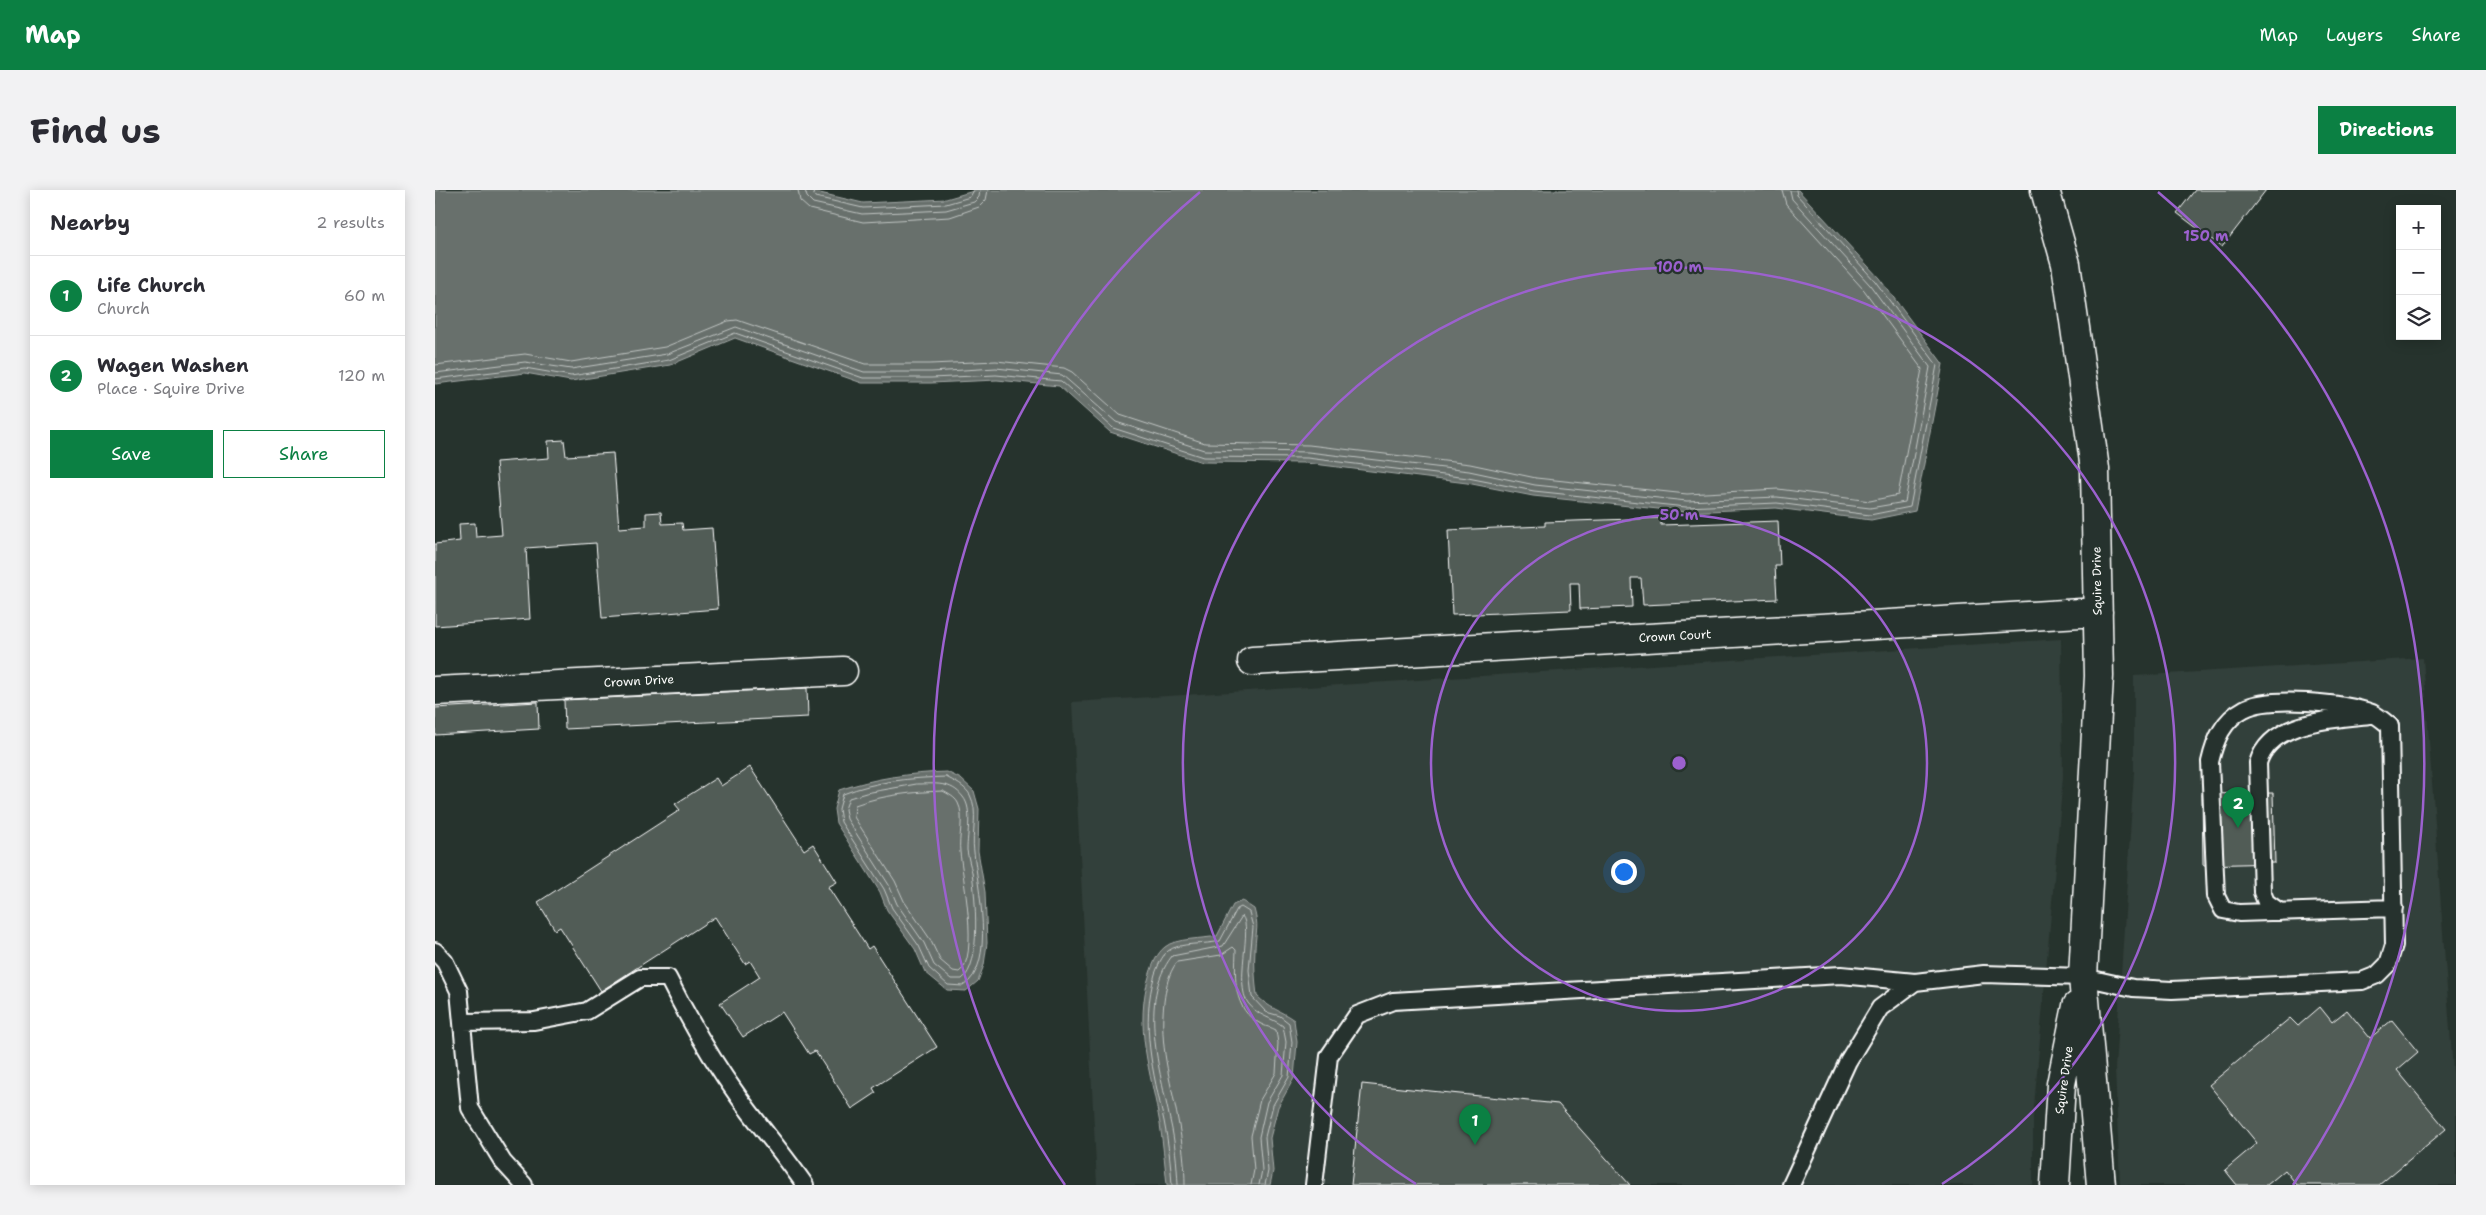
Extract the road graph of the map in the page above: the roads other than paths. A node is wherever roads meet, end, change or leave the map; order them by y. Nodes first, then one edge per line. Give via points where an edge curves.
1 (2045, 190) edge
2 (2098, 612) junction
3 (1252, 661) dead end
4 (843, 671) dead end
5 (435, 691) edge
6 (2373, 714) junction
7 (2393, 908) junction
8 (2280, 912) junction
9 (435, 951) edge
10 (2083, 977) junction
11 (1915, 982) junction
12 (462, 1022) junction
13 (524, 1185) edge
14 (805, 1185) edge
15 (1314, 1185) edge
16 (1791, 1185) edge
17 (2055, 1185) edge
18 (2101, 1185) edge

1 - 2 street, Squire Drive via 2066,264 2095,469
2 - 3 street, Crown Court
2 - 10 street, Squire Drive via 2099,676
4 - 5 street, Crown Drive
6 - 7 lane via 2391,726
6 - 8 lane via 2298,726 2269,742 2262,750 2258,762 2262,892 2265,902
6 - 8 lane via 2341,705 2269,702 2244,709 2225,724 2215,740 2210,762 2216,896 2223,910
7 - 8 lane
7 - 10 lane via 2394,945 2388,964 2377,975 2362,981 2173,990 2133,988
9 - 12 lane via 445,962 459,991
10 - 11 lane via 1984,974
10 - 17 street, Squire Drive via 2061,1084
10 - 18 street, Squire Drive
11 - 15 lane via 1841,976 1393,1001 1357,1015 1329,1056
11 - 16 lane via 1875,1015 1848,1061
12 - 13 lane via 470,1108 503,1162
12 - 14 lane via 534,1021 587,1011 640,978 669,978 693,1028 739,1097

